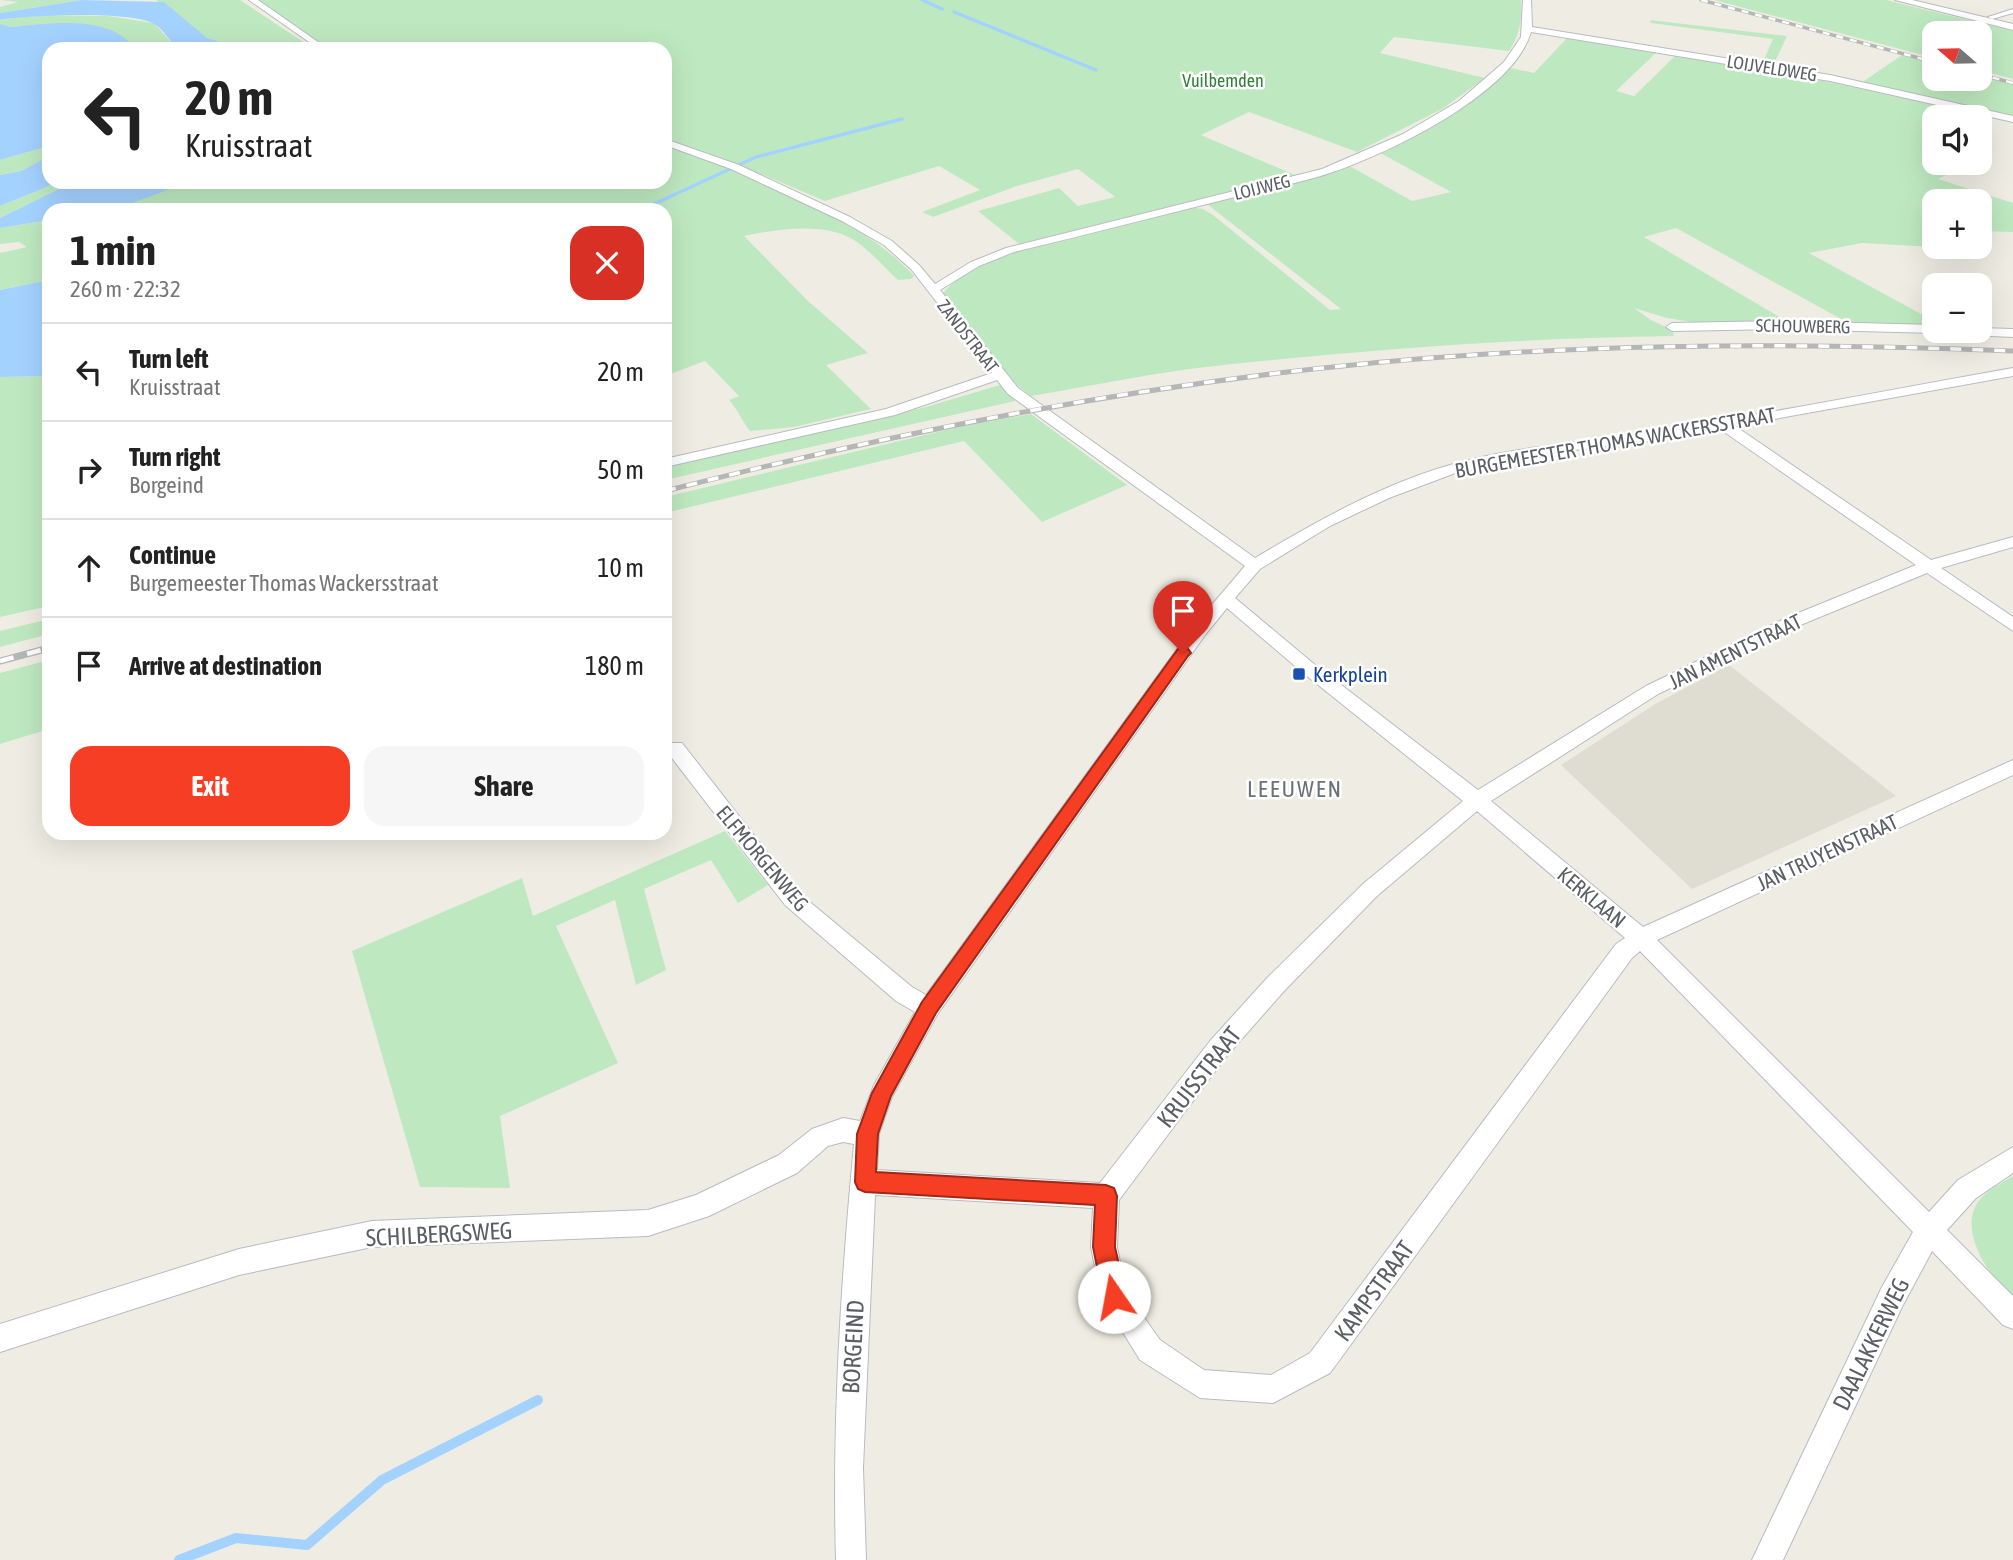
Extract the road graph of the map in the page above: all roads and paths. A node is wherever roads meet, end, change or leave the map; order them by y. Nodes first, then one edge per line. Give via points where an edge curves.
1 (253, 0) edge
2 (1527, 0) edge
3 (1900, 0) edge
4 (2013, 10) edge
5 (1992, 17) dead end
6 (2013, 27) edge
7 (1528, 29) junction
8 (314, 42) edge
9 (2013, 119) edge
10 (672, 144) edge
11 (932, 289) junction
12 (1672, 327) dead end
13 (1922, 329) edge
14 (1992, 332) edge
15 (2013, 333) edge
16 (2013, 372) edge
17 (999, 375) junction
18 (1992, 375) junction
19 (2013, 387) edge
20 (1724, 425) junction
21 (672, 461) edge
22 (2013, 542) edge
23 (1254, 565) junction
24 (1928, 566) junction
25 (1224, 598) junction
26 (2013, 625) edge
27 (675, 748) dead end
28 (2013, 767) edge
29 (1476, 801) junction
30 (1641, 938) junction
31 (929, 1007) junction
32 (867, 1134) junction
33 (2013, 1159) edge
34 (865, 1182) junction
35 (1106, 1196) junction
36 (1928, 1232) junction
37 (2013, 1315) edge
38 (0, 1338) edge
39 (851, 1560) edge
40 (1767, 1560) edge

1 - 8 street
2 - 7 street
3 - 6 street
4 - 5 street
7 - 9 street, LOIJVELDWEG via 1830,78
7 - 11 street, LOIJWEG via 1508,63 1477,94 1363,156 1314,174 1010,250
10 - 11 street, ZANDSTRAAT via 736,167 868,231 915,267
11 - 17 street, ZANDSTRAAT
12 - 13 street, SCHOUWBERG
14 - 15 street
16 - 18 street, BURGEMEESTER THOMAS WACKERSSTRAAT
17 - 21 street via 890,412
17 - 23 street, ZANDSTRAAT via 1051,421
18 - 19 street
18 - 20 street, BURGEMEESTER THOMAS WACKERSSTRAAT
20 - 23 street, BURGEMEESTER THOMAS WACKERSSTRAAT via 1550,449 1454,468 1325,523
20 - 24 street
22 - 24 street, JAN AMENTSTRAAT
23 - 25 street, BURGEMEESTER THOMAS WACKERSSTRAAT
24 - 26 street
24 - 29 street, JAN AMENTSTRAAT via 1792,622 1653,690
25 - 29 street, KERKLAAN
25 - 31 street, BURGEMEESTER THOMAS WACKERSSTRAAT
27 - 31 street, ELFMORGENWEG via 792,900 904,994
28 - 30 street, JAN TRUYENSTRAAT
29 - 30 street, KERKLAAN
29 - 35 street, KRUISSTRAAT via 1370,890 1276,984 1218,1049
30 - 35 street, KAMPSTRAAT via 1624,951 1320,1363 1273,1389 1200,1384 1150,1350 1114,1297 1104,1247
30 - 36 street, KERKLAAN
31 - 32 street, BURGEMEESTER THOMAS WACKERSSTRAAT via 882,1093
32 - 34 street, BORGEIND
32 - 38 street, SCHILBERGSWEG via 843,1130 821,1137 788,1164 700,1207 649,1223 372,1234 239,1262
33 - 36 street, DAALAKKERWEG via 1967,1189
34 - 35 street
34 - 39 street, BORGEIND via 851,1370
36 - 37 street, KERKLAAN
36 - 40 street, DAALAKKERWEG via 1892,1297

